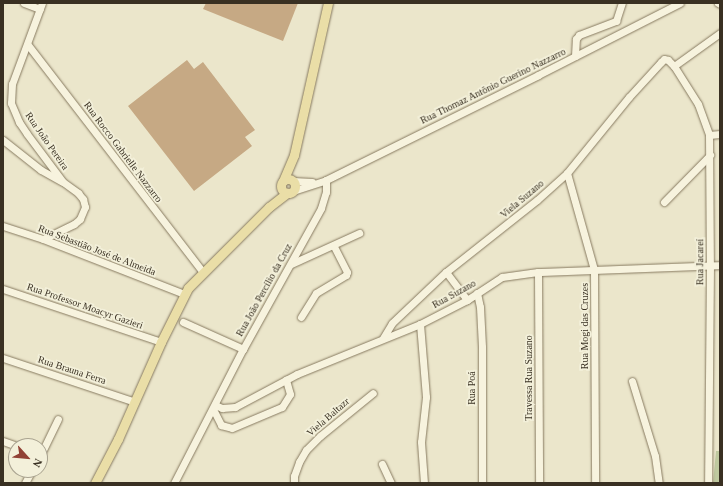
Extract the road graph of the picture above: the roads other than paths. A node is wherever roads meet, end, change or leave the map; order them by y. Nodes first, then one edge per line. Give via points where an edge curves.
1 (24, 3) edge
2 (328, 3) edge
3 (622, 3) edge
4 (680, 3) edge
5 (41, 6) edge
6 (720, 33) edge
7 (28, 44) junction
8 (575, 56) junction
9 (674, 66) junction
10 (720, 134) edge
11 (709, 135) junction
12 (3, 140) edge
13 (710, 155) junction
14 (567, 173) junction
15 (326, 180) junction
16 (63, 182) junction
17 (287, 182) junction
18 (314, 183) junction
19 (290, 192) junction
20 (664, 202) dead end
21 (269, 207) junction
22 (3, 226) edge
23 (359, 233) dead end
24 (43, 240) junction
25 (333, 245) junction
26 (291, 264) junction
27 (710, 265) junction
28 (720, 266) edge
29 (594, 270) junction
30 (203, 272) junction
31 (446, 272) junction
32 (538, 272) junction
33 (3, 289) edge
34 (477, 293) junction
35 (184, 294) junction
36 (467, 300) junction
37 (301, 316) dead end
38 (183, 322) dead end
39 (420, 324) junction
40 (383, 338) junction
41 (161, 342) junction
42 (243, 349) junction
43 (3, 358) edge
44 (286, 380) junction
45 (632, 381) dead end
46 (373, 393) dead end
47 (135, 402) junction
48 (214, 407) junction
49 (58, 420) dead end
50 (48, 440) edge
51 (382, 464) dead end
52 (95, 483) edge
53 (174, 483) edge
54 (294, 483) edge
55 (391, 483) edge
56 (424, 483) edge
57 (482, 483) edge
58 (539, 483) edge
59 (595, 483) edge
60 (659, 483) edge
61 (708, 483) edge

1 - 5 street
2 - 17 main road
3 - 8 street via 616,21 579,35 576,39
4 - 8 street, Rua Thomaz Antônio Guerino Nazzarro
5 - 7 street, Rua João Pereira
6 - 9 street
7 - 16 street, Rua João Pereira via 12,84 11,103 19,122
7 - 30 street, Rua Rocco Gabrielle Nazzarro
8 - 15 street, Rua Thomaz Antônio Guerino Nazzarro
9 - 11 street, Rua Jacareí via 698,104
9 - 14 street, Viela Suzano via 664,59 629,97
10 - 11 street
11 - 13 street, Rua Jacareí
12 - 16 street via 41,170
13 - 20 street
13 - 27 street, Rua Jacareí
14 - 29 street, Rua Mogi das Cruzes
14 - 31 street, Viela Suzano
15 - 18 street, Rua Thomaz Antônio Guerino Nazzarro
15 - 26 street, Rua João Percílio da Cruz via 325,199
16 - 24 street, Rua João Pereira via 83,199 83,213 74,224
17 - 18 street, Rua Thomaz Antônio Guerino Nazzarro
17 - 19 main road via 283,191
17 - 21 main road
18 - 19 street, Rua Thomaz Antônio Guerino Nazzarro
19 - 21 main road
21 - 30 main road
22 - 24 street, Rua Sebastião José de Almeida
23 - 25 street
24 - 35 street, Rua Sebastião José de Almeida
25 - 26 street
25 - 37 street via 347,272 346,275 316,292
26 - 42 street, Rua João Percílio da Cruz
27 - 28 street, Rua Suzano
27 - 29 street, Rua Suzano
27 - 61 street, Rua Jacareí
29 - 32 street, Rua Suzano
29 - 59 street, Rua Mogi das Cruzes
30 - 35 main road
31 - 36 street
31 - 40 street, Viela Suzano via 392,324
32 - 34 street, Rua Suzano via 502,277
32 - 58 street, Travessa Rua Suzano
33 - 41 street, Rua Professor Moacyr Gazieri
34 - 36 street, Rua Suzano
34 - 57 street, Rua Poá via 482,347
35 - 41 main road
36 - 39 street, Rua Suzano
38 - 42 street
39 - 40 street, Rua Suzano
39 - 56 street via 426,397 421,442
40 - 44 street, Rua Suzano
41 - 47 main road
42 - 48 street, Rua João Percílio da Cruz
43 - 47 street, Rua Brauna Ferra
44 - 48 street, Rua Suzano via 235,407
44 - 48 street via 290,394 282,407 232,428 221,425
45 - 60 street via 655,456
46 - 54 street, Viela Baltazr via 306,450 299,462
47 - 52 main road
48 - 53 street, Rua João Percílio da Cruz
49 - 50 street
51 - 55 street

